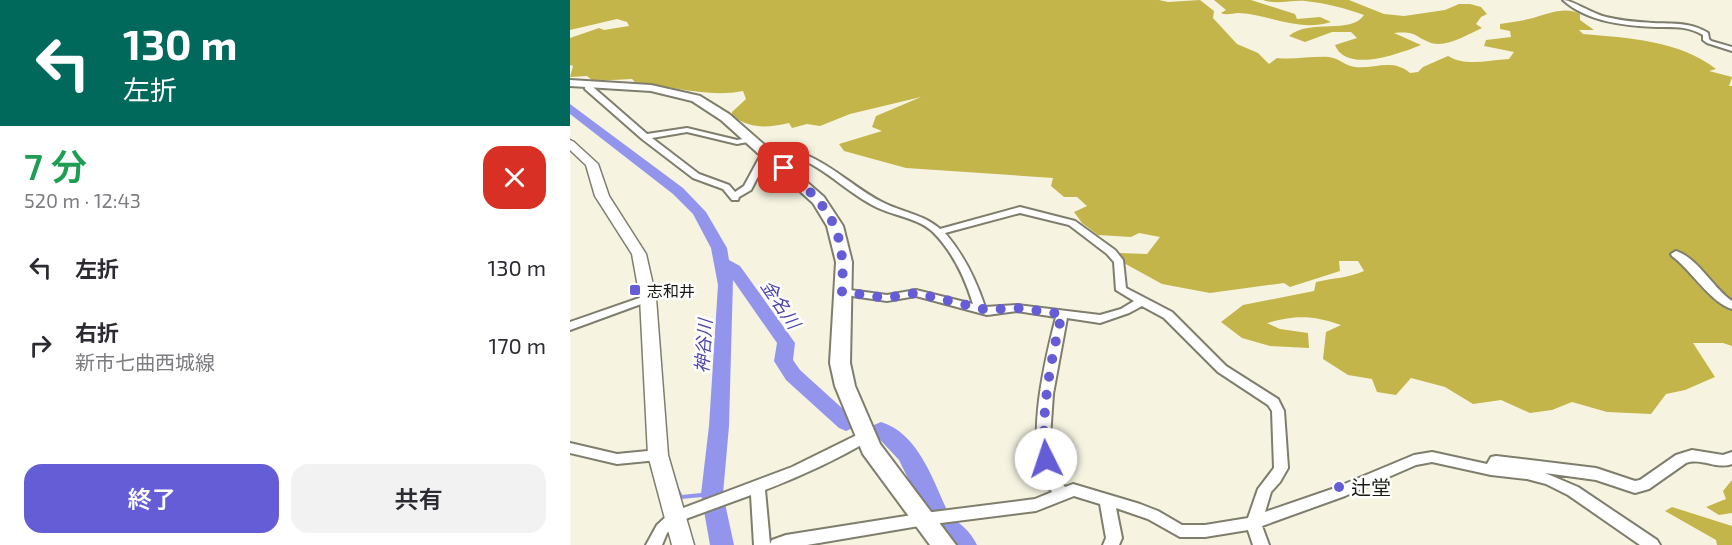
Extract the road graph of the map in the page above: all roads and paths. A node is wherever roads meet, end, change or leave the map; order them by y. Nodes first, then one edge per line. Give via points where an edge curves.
1 (1566, 0) edge
2 (1732, 49) edge
3 (570, 83) edge
4 (591, 85) junction
5 (645, 137) junction
6 (750, 139) junction
7 (571, 147) edge
8 (766, 153) junction
9 (939, 232) junction
10 (1676, 254) dead end
11 (842, 292) junction
12 (648, 298) junction
13 (1140, 302) junction
14 (1732, 306) edge
15 (980, 308) junction
16 (1062, 314) junction
17 (570, 326) edge
18 (865, 436) junction
19 (570, 448) edge
20 (658, 455) junction
21 (1732, 457) edge
22 (1491, 470) junction
23 (757, 486) junction
24 (1062, 494) junction
25 (1107, 500) junction
26 (678, 516) junction
27 (925, 519) junction
28 (1252, 523) junction
29 (654, 545) edge
30 (682, 545) edge
31 (762, 545) edge
32 (777, 545) edge
33 (944, 545) edge
34 (1111, 545) edge
35 (1261, 545) edge
36 (1652, 545) edge

1 - 2 street via 1581,12 1625,22 1693,28 1706,34 1709,42
3 - 4 main road
4 - 5 street via 588,87
4 - 6 main road via 651,88 696,98
5 - 6 street via 687,130 737,142
5 - 8 street via 696,176 726,187 734,197 748,189
6 - 8 main road
7 - 12 street via 592,164 602,196 639,254
8 - 9 street via 785,151 803,156 867,199 921,218
8 - 11 main road via 819,200 835,226 844,262
9 - 13 street via 1020,210 1072,223 1111,252 1119,262 1121,290
9 - 15 street via 965,266
10 - 14 street
11 - 15 street via 887,298 916,293
11 - 18 main road via 840,363
12 - 17 street
12 - 20 street
13 - 16 street via 1100,319
13 - 28 street via 1168,315 1222,369 1273,402 1278,411 1281,468 1265,489
15 - 16 street
16 - 24 street via 1042,440 1049,478
18 - 23 street
18 - 27 main road
19 - 20 street via 617,459
20 - 26 street
21 - 22 street via 1725,461 1692,455 1644,485 1635,486 1596,474 1496,461
22 - 28 street via 1432,457 1413,460 1340,492
22 - 36 street via 1527,473 1550,480 1573,491
23 - 26 street
23 - 31 street
24 - 25 street via 1073,490
24 - 27 street via 1036,505
25 - 28 street via 1154,516 1180,531
25 - 34 street via 1114,538
26 - 29 street via 663,529
26 - 30 street
27 - 32 street
27 - 33 main road
28 - 35 street

